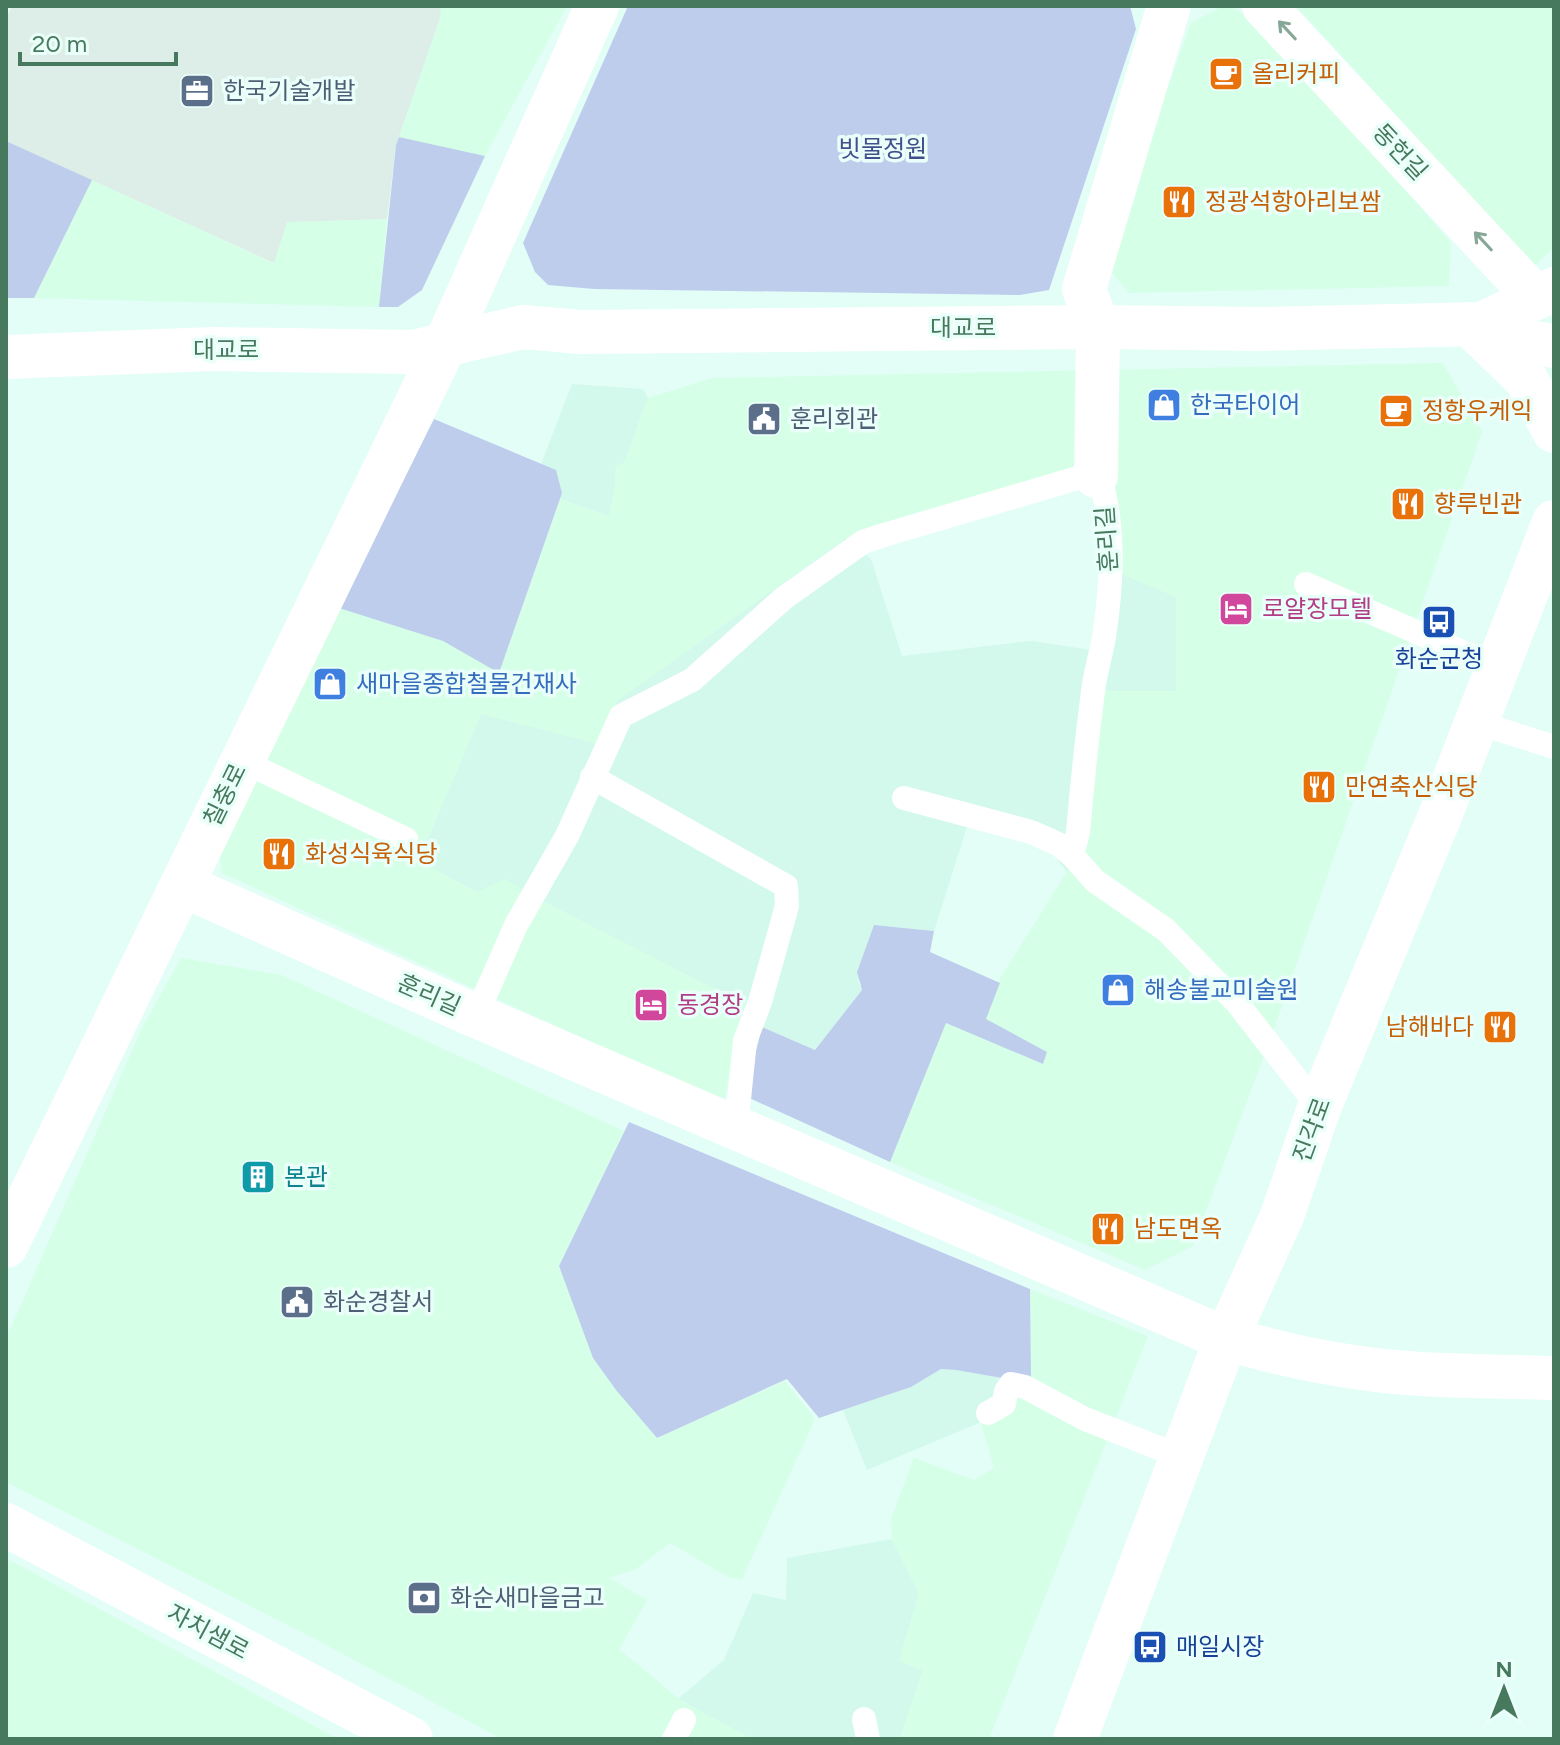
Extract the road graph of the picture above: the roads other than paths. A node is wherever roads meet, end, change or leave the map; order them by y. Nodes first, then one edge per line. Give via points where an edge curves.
1 (597, 6) edge
2 (1169, 6) edge
3 (1264, 6) edge
4 (1545, 294) edge
5 (1476, 324) junction
6 (1098, 327) junction
7 (445, 345) junction
8 (1554, 346) edge
9 (6, 357) edge
10 (1554, 431) edge
11 (1096, 476) junction
12 (1554, 522) edge
13 (1306, 584) dead end
14 (1497, 667) junction
15 (1476, 722) junction
16 (1554, 747) edge
17 (242, 761) junction
18 (592, 777) junction
19 (904, 798) dead end
20 (406, 839) dead end
21 (1072, 855) junction
22 (182, 885) junction
23 (476, 1016) junction
24 (1319, 1108) junction
25 (736, 1128) junction
26 (6, 1246) edge
27 (1226, 1339) junction
28 (1554, 1378) edge
29 (988, 1413) dead end
30 (1182, 1457) junction
31 (6, 1525) edge
32 (411, 1739) edge
33 (1075, 1739) edge

1 - 7 street
2 - 6 street via 1084,289
4 -> 3 street, 동헌길
4 - 5 street
5 - 6 street, 대교로
5 - 8 street via 1514,340
5 - 10 street via 1526,379
6 - 7 street, 대교로 via 581,332 523,327
6 - 11 street
7 - 9 street, 대교로 via 392,353 212,349
7 - 17 street, 칠충로
11 - 18 lane, 훈리길 via 863,542 784,598 692,680 621,716
11 - 21 lane, 훈리길 via 1110,529 1110,589
12 - 14 street, 진각로
13 - 14 lane
14 - 15 street, 진각로
15 - 16 lane
15 - 24 street, 진각로
17 - 20 lane
17 - 22 street, 칠충로
18 - 23 lane, 훈리길
18 - 25 lane via 786,886 787,906 745,1041
19 - 21 lane via 1031,832
21 - 24 lane via 1095,881 1166,930 1238,1004
22 - 23 street, 훈리길
22 - 26 street, 칠충로
23 - 25 street
24 - 27 street, 진각로 via 1282,1216
25 - 27 street
27 - 28 street via 1296,1357 1397,1372
27 - 30 street, 진각로
29 - 30 lane via 1004,1404 1011,1384 1025,1387 1085,1419
30 - 33 street, 진각로
31 - 32 street, 자치샘로

